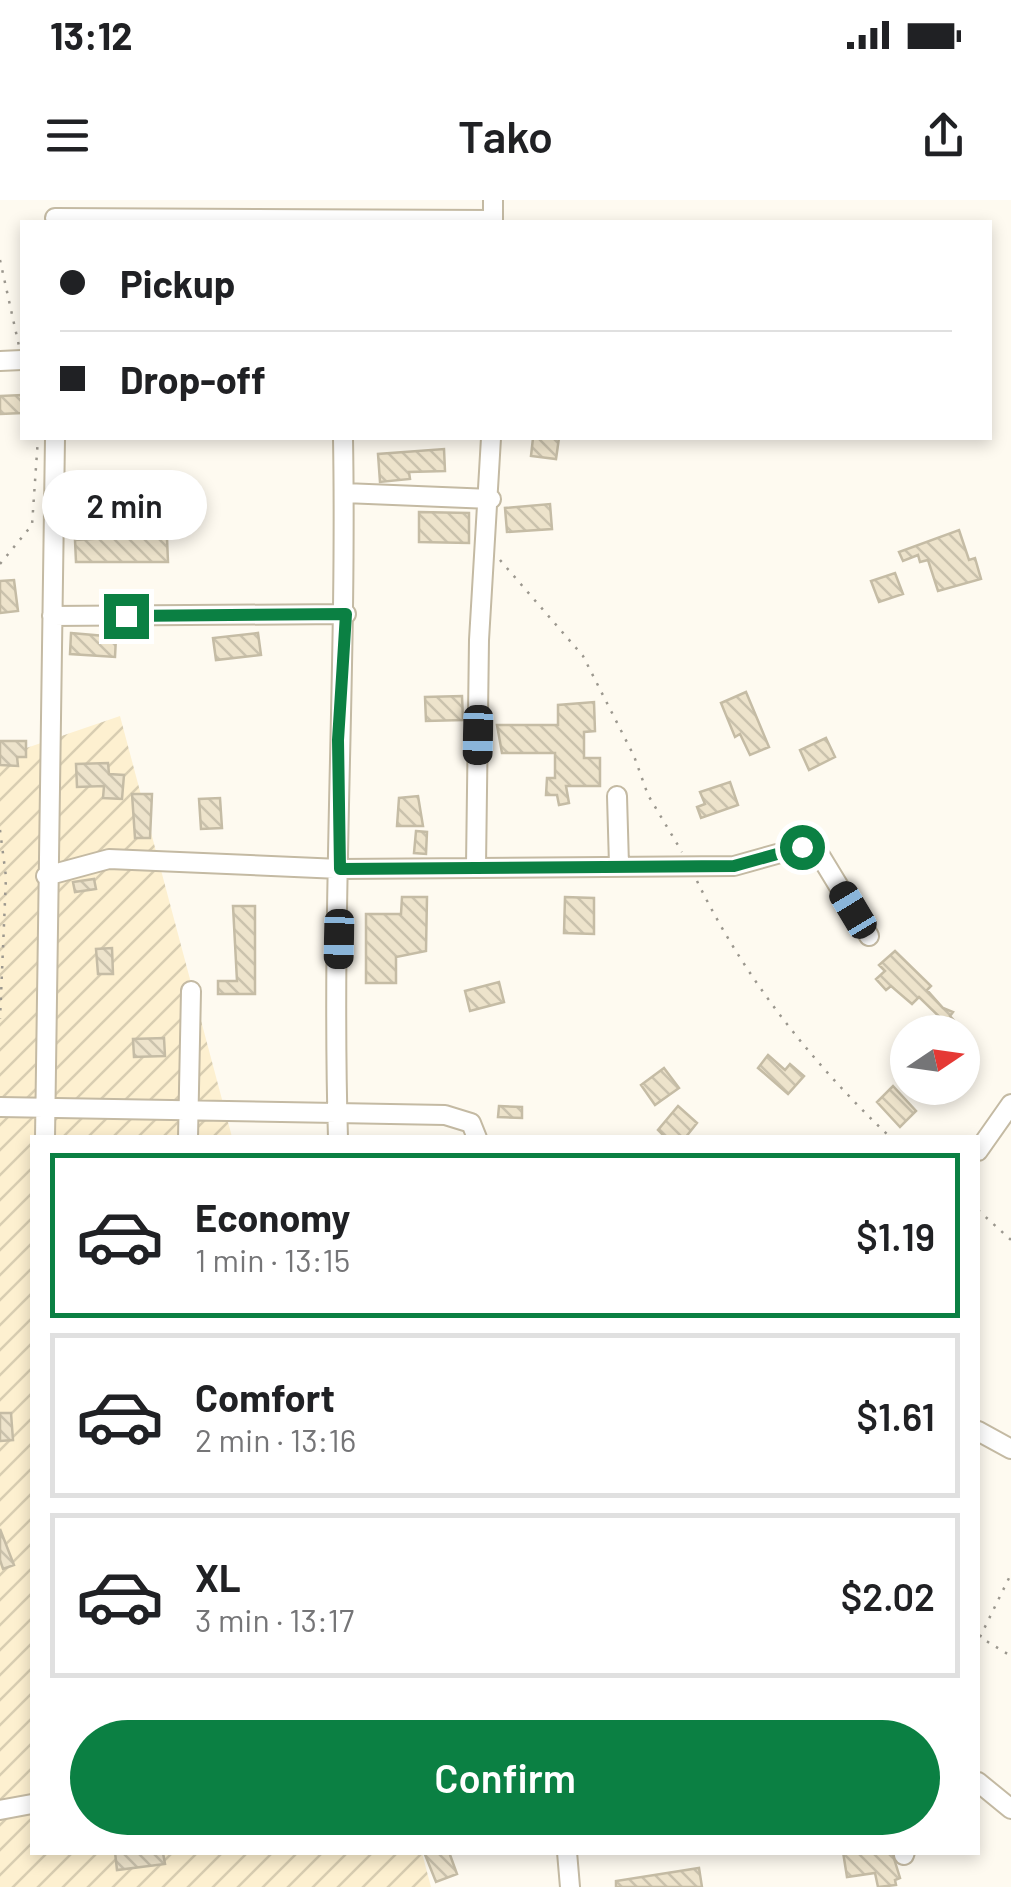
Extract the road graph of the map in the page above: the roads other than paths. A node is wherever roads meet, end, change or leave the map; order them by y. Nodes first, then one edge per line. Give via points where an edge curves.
1 (345, 210) edge
2 (55, 213) edge
3 (480, 220) edge
4 (55, 440) edge
5 (343, 440) edge
6 (491, 440) edge
7 (344, 494) junction
8 (491, 499) junction
9 (346, 614) junction
10 (52, 616) junction
11 (617, 796) dead end
12 (619, 865) junction
13 (476, 866) junction
14 (340, 869) junction
15 (46, 876) junction
16 (869, 936) dead end
17 (191, 991) dead end
18 (1011, 1104) edge
19 (0, 1108) edge
20 (45, 1111) junction
21 (188, 1112) junction
22 (337, 1114) junction
23 (45, 1135) edge
24 (188, 1135) edge
25 (338, 1135) edge
26 (476, 1135) edge
27 (980, 1147) edge
28 (980, 1432) edge
29 (1011, 1449) edge
30 (980, 1784) edge
31 (30, 1804) edge
32 (1011, 1809) edge
33 (0, 1810) edge
34 (568, 1855) edge
35 (570, 1887) edge

1 - 2 street
1 - 3 street
4 - 10 street
5 - 7 street
6 - 8 street
7 - 8 street
7 - 9 street
8 - 13 street via 479,640
9 - 10 street
9 - 14 street via 338,740
10 - 15 street
11 - 12 street
12 - 13 street
12 - 16 street via 734,866 802,847 820,857
13 - 14 street
14 - 15 street via 109,860
14 - 22 street
15 - 20 street
17 - 21 street
18 - 27 street
19 - 20 street
20 - 21 street
20 - 23 street
21 - 22 street
21 - 24 street
22 - 25 street
22 - 26 street via 460,1116
28 - 29 street
30 - 32 street
31 - 33 street
34 - 35 street

